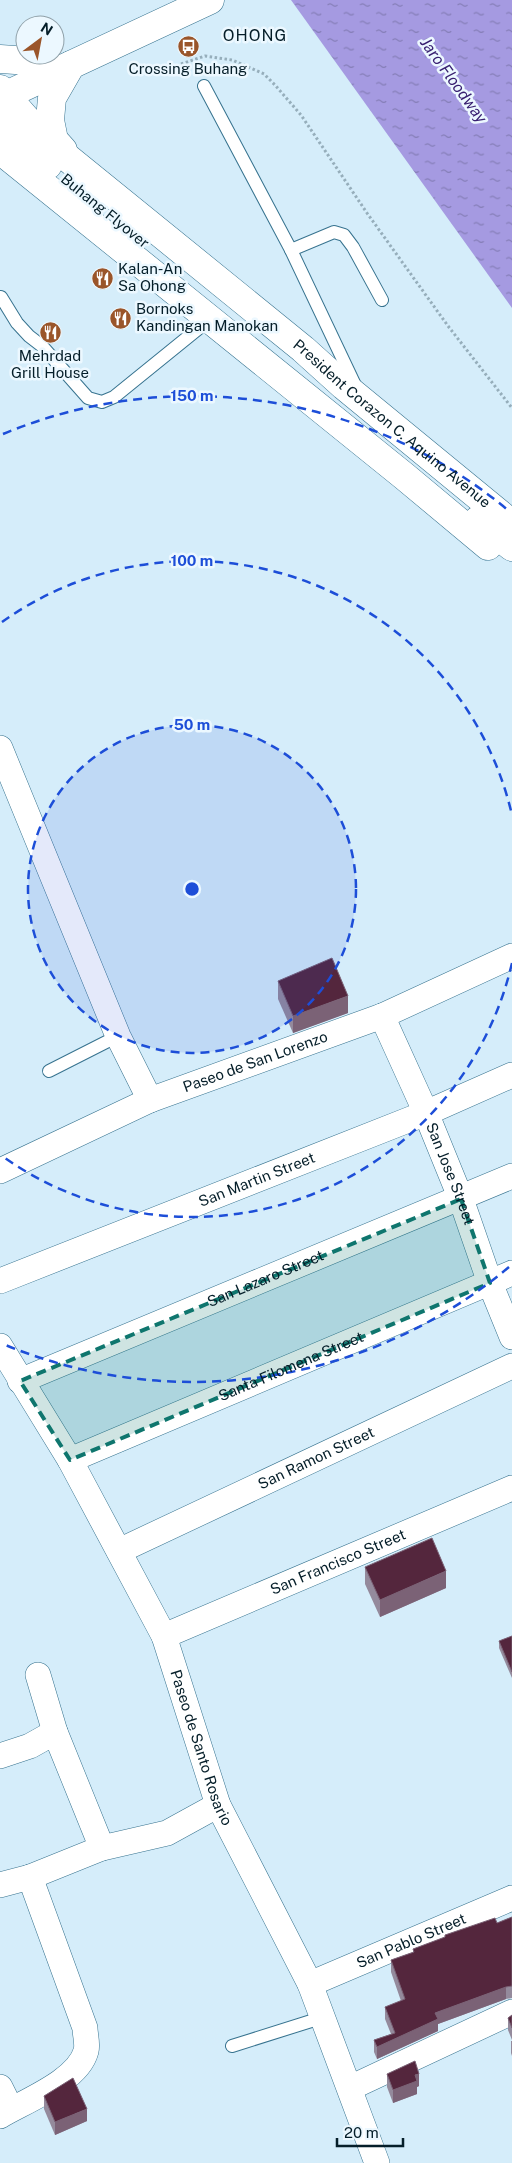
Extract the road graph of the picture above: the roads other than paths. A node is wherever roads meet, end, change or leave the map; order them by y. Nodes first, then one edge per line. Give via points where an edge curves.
1 (210, 0) edge
2 (0, 59) edge
3 (64, 68) junction
4 (204, 86) dead end
5 (2, 94) edge
6 (0, 123) edge
7 (5, 156) edge
8 (73, 161) junction
9 (291, 250) junction
10 (1, 297) dead end
11 (382, 300) dead end
12 (209, 320) junction
13 (364, 402) junction
14 (512, 524) edge
15 (512, 547) edge
16 (512, 565) edge
17 (0, 748) edge
18 (512, 956) edge
19 (382, 1016) junction
20 (118, 1036) junction
21 (49, 1071) dead end
22 (512, 1076) edge
23 (150, 1100) junction
24 (426, 1113) junction
25 (0, 1172) edge
26 (512, 1176) edge
27 (461, 1198) junction
28 (512, 1273) edge
29 (0, 1281) edge
30 (490, 1283) junction
31 (512, 1337) edge
32 (0, 1346) edge
33 (512, 1366) edge
34 (20, 1381) junction
35 (70, 1460) junction
36 (512, 1488) edge
37 (119, 1550) junction
38 (164, 1636) junction
39 (38, 1675) dead end
40 (55, 1732) junction
41 (0, 1756) edge
42 (218, 1805) junction
43 (102, 1848) junction
44 (30, 1876) junction
45 (0, 1885) edge
46 (511, 1901) edge
47 (310, 1984) junction
48 (512, 2012) edge
49 (324, 2017) junction
50 (232, 2046) dead end
51 (0, 2087) edge
52 (350, 2088) junction
53 (5, 2112) edge
54 (377, 2163) edge

1 - 3 main road
2 - 3 main road
3 - 5 main road
3 - 8 main road via 52,98 50,120 54,140
4 - 9 lane
5 - 8 main road, President Corazon C. Aquino Avenue via 43,138
6 - 15 main road, Buhang Flyover via 128,231 254,330
7 - 12 main road
8 - 13 main road, President Corazon C. Aquino Avenue
9 - 11 lane via 334,232 344,235
9 - 13 lane
10 - 12 lane via 17,323 88,398 102,402 114,397
12 - 16 main road
13 - 14 main road, President Corazon C. Aquino Avenue
17 - 20 street
18 - 19 street, Paseo de San Lorenzo
19 - 23 street, Paseo de San Lorenzo
19 - 24 street, San Jose Street
20 - 21 lane
20 - 23 street
22 - 24 street, San Martin Street
23 - 25 street, Paseo de San Lorenzo
24 - 27 street, San Jose Street
24 - 29 street, San Martin Street
26 - 27 street, San Lazaro Street
27 - 30 street, San Jose Street
27 - 34 street, San Lazaro Street
28 - 30 street, Santa Filomena Street
30 - 31 street, San Jose Street
30 - 35 street, Santa Filomena Street
32 - 34 street, Paseo de Santo Rosario
33 - 37 street, San Ramon Street
34 - 35 street, Paseo de Santo Rosario
35 - 37 street, Paseo de Santo Rosario
36 - 38 street, San Francisco Street
37 - 38 street, Paseo de Santo Rosario
38 - 42 street, Paseo de Santo Rosario
39 - 40 street
40 - 41 street via 30,1746
40 - 43 street
42 - 43 street via 167,1833
42 - 47 street, Paseo de Santo Rosario
43 - 44 street
44 - 45 street
44 - 53 street via 85,2028 86,2050 79,2065 49,2090
46 - 47 street, San Pablo Street
47 - 49 street, Paseo de Santo Rosario
48 - 52 street
49 - 50 lane
49 - 52 street, Paseo de Santo Rosario
51 - 53 street
52 - 54 street, Paseo de Santo Rosario

